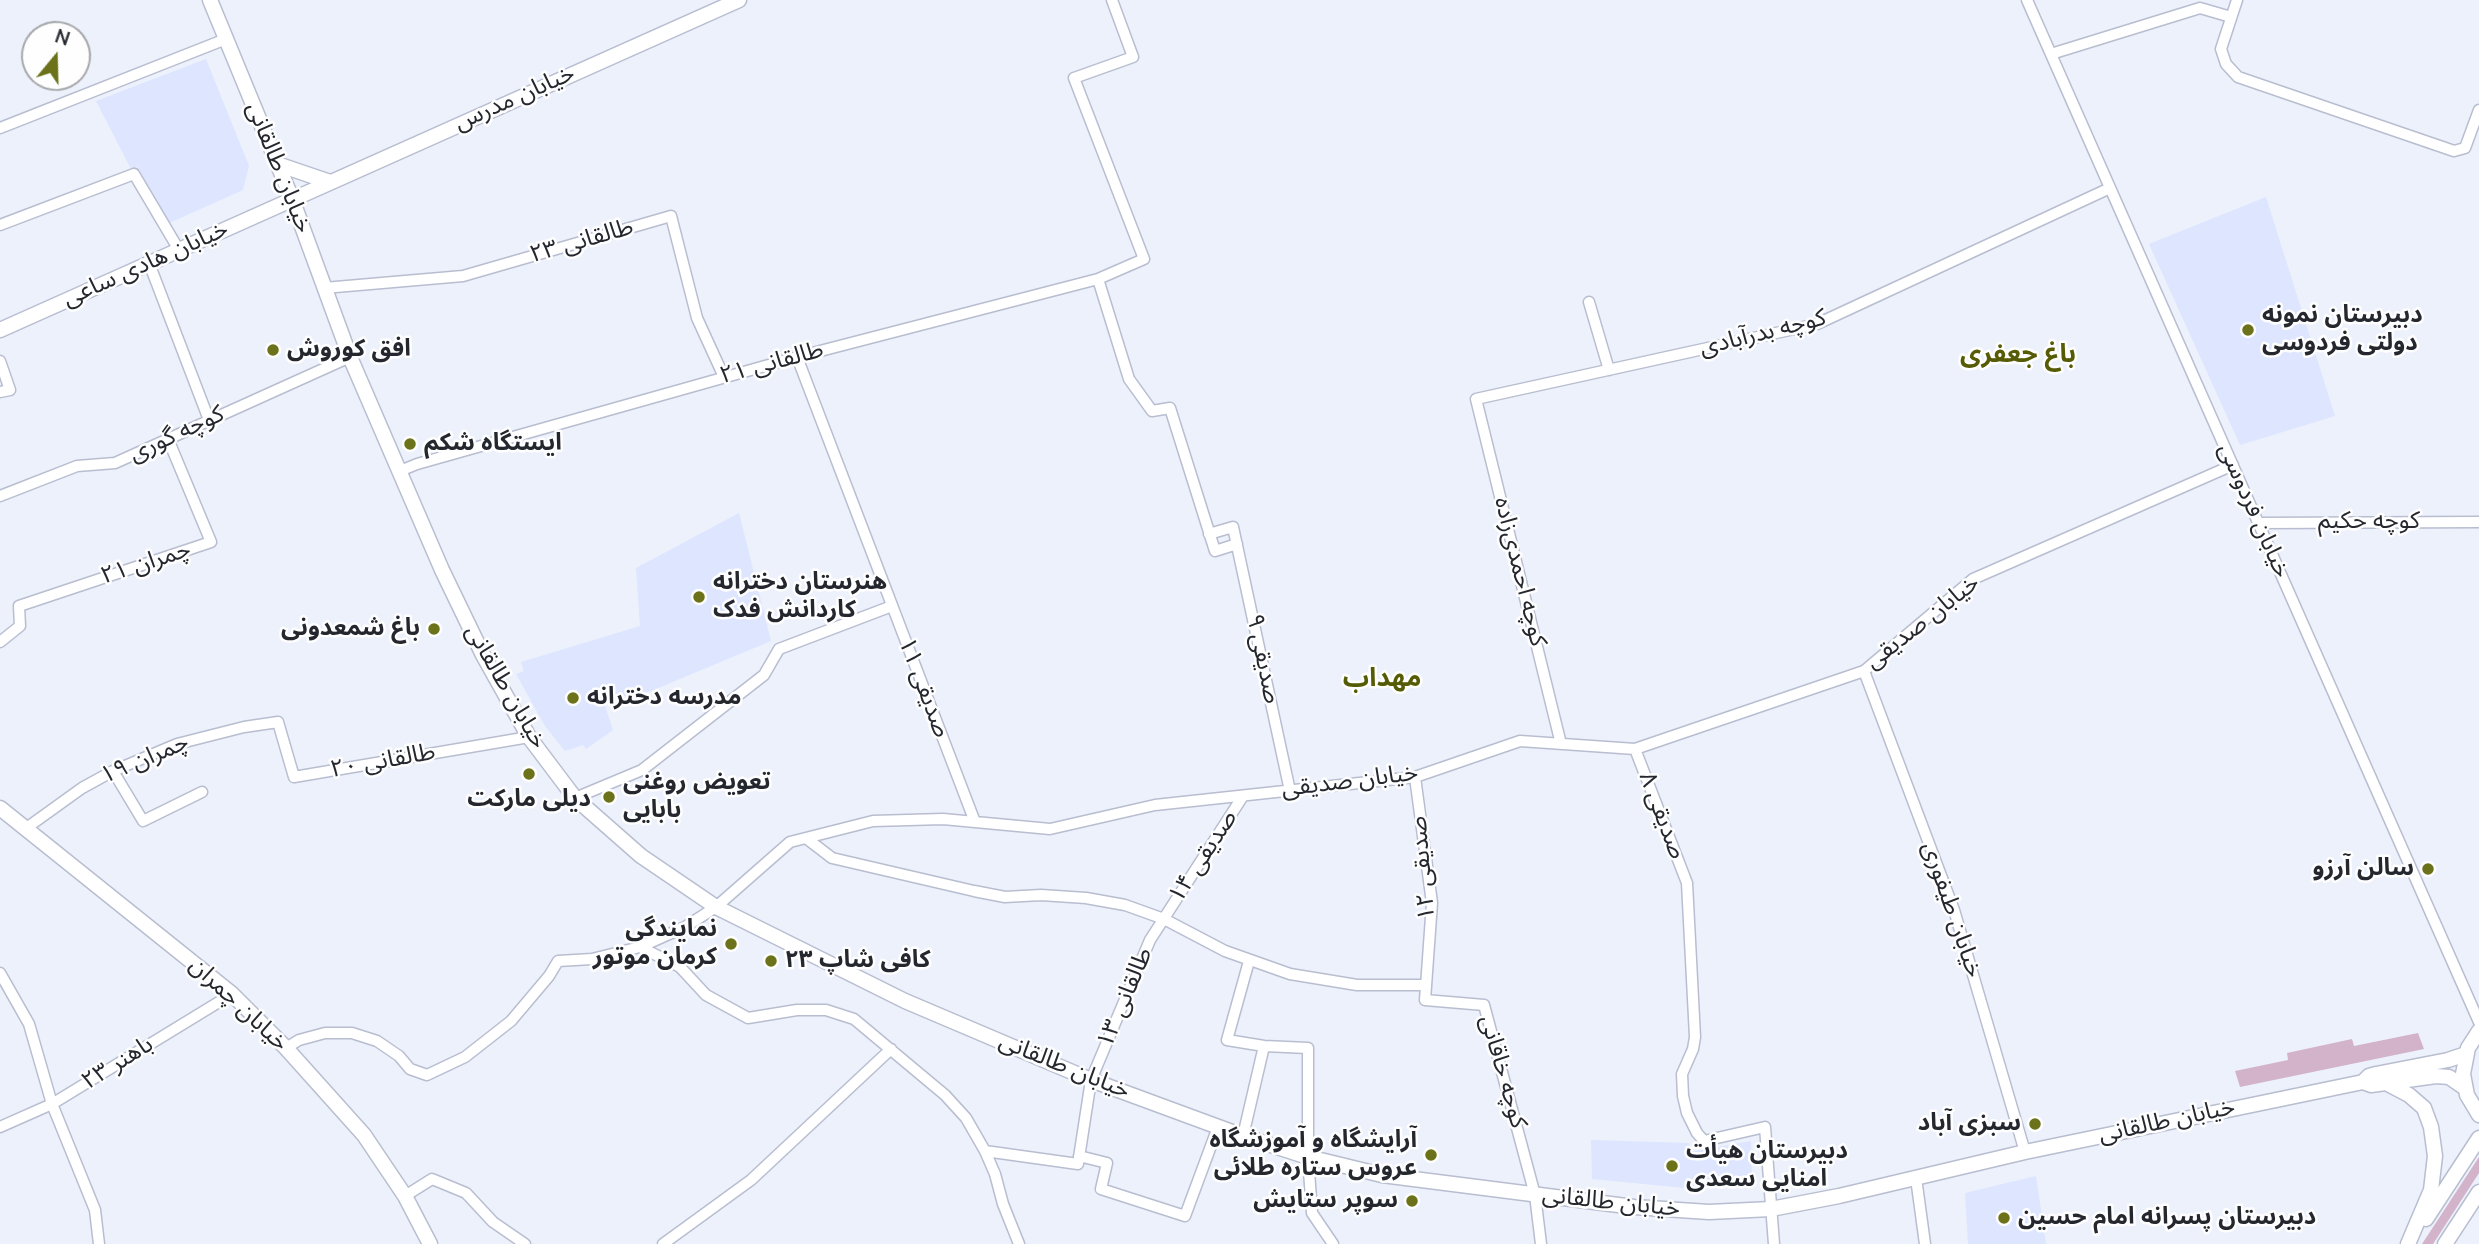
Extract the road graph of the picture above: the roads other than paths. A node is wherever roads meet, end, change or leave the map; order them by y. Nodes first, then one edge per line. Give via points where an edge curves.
1 (210, 0) edge
2 (739, 0) edge
3 (1112, 0) edge
4 (2027, 0) edge
5 (2237, 0) edge
6 (2231, 16) junction
7 (226, 39) junction
8 (2051, 54) junction
9 (2478, 115) edge
10 (0, 128) edge
11 (277, 164) junction
12 (330, 182) junction
13 (2110, 188) junction
14 (292, 199) junction
15 (0, 225) edge
16 (179, 250) junction
17 (149, 263) junction
18 (1098, 279) junction
19 (324, 288) junction
20 (1589, 302) dead end
21 (0, 330) edge
22 (797, 356) junction
23 (350, 357) junction
24 (0, 361) edge
25 (1609, 370) junction
26 (724, 377) junction
27 (0, 393) edge
28 (1476, 399) joint
29 (209, 420) junction
30 (168, 439) junction
31 (2233, 465) junction
32 (400, 471) junction
33 (0, 496) edge
34 (2479, 522) edge
35 (2259, 523) junction
36 (1209, 534) junction
37 (1237, 544) junction
38 (892, 606) junction
39 (0, 642) edge
40 (1864, 671) junction
41 (278, 722) joint
42 (529, 737) junction
43 (1561, 744) junction
44 (1635, 749) junction
45 (113, 771) junction
46 (1415, 777) junction
47 (1290, 790) junction
48 (202, 792) dead end
49 (1243, 796) junction
50 (575, 797) junction
51 (0, 808) edge
52 (975, 822) junction
53 (26, 829) junction
54 (806, 838) junction
55 (716, 906) junction
56 (1164, 919) junction
57 (640, 947) junction
58 (1250, 961) junction
59 (0, 973) edge
60 (1426, 985) junction
61 (232, 994) junction
62 (1425, 1000) joint
63 (2479, 1022) edge
64 (2479, 1031) edge
65 (1264, 1046) junction
66 (286, 1048) junction
67 (891, 1049) junction
68 (2466, 1054) junction
69 (1091, 1080) junction
70 (2363, 1082) junction
71 (2388, 1084) junction
72 (2465, 1088) junction
73 (52, 1104) junction
74 (2479, 1115) edge
75 (0, 1127) edge
76 (1218, 1127) junction
77 (1243, 1136) junction
78 (2478, 1141) edge
79 (985, 1151) junction
80 (2025, 1152) junction
81 (1308, 1157) junction
82 (1078, 1160) junction
83 (1916, 1178) junction
84 (2479, 1192) edge
85 (1535, 1195) junction
86 (405, 1196) junction
87 (1771, 1209) junction
88 (424, 1242) edge
89 (99, 1244) edge
90 (525, 1244) edge
91 (663, 1244) edge
92 (1020, 1244) edge
93 (1333, 1244) edge
94 (1541, 1244) edge
95 (1774, 1244) edge
96 (1925, 1244) edge
97 (2409, 1244) edge
98 (2445, 1244) edge

1 - 7 main road, خیابان طالقانی
2 - 12 main road, خیابان مدرس
3 - 18 street, طالقانی ۲۱ via 1133,57 1074,78 1144,259
4 - 8 street, خیابان فردوسی
5 - 6 street
6 - 8 street via 2200,8
6 - 9 street via 2221,49 2226,65 2238,77 2454,151 2465,148
7 - 10 street
7 - 11 main road, خیابان طالقانی
8 - 13 street, خیابان فردوسی
11 - 12 main road
11 - 14 main road, خیابان طالقانی
12 - 14 main road, خیابان مدرس
13 - 25 street, کوچه بدرآبادی via 1818,324
13 - 31 street, خیابان فردوسی
14 - 16 main road, خیابان هادی ساعی
14 - 19 main road, خیابان طالقانی
15 - 16 street via 134,174
16 - 17 main road, خیابان هادی ساعی
17 - 21 main road, خیابان هادی ساعی
17 - 29 street
18 - 22 street, طالقانی ۲۱
18 - 36 street via 1129,379 1152,411 1170,408
19 - 23 main road, خیابان طالقانی
19 - 26 street, طالقانی ۲۳ via 463,276 671,216 697,318
20 - 25 street
22 - 26 street, طالقانی ۲۱
22 - 38 street, صدیقی ۱۱
23 - 29 street, کوچه گوری
23 - 32 main road, خیابان طالقانی
24 - 27 street via 10,390
25 - 28 street, کوچه بدرآبادی
26 - 32 street, طالقانی ۲۱
28 - 43 street, کوچه احمدی‌زاده
29 - 30 street, کوچه گوری
30 - 33 street, کوچه گوری via 116,463 77,466
30 - 39 street, چمران ۲۱ via 211,542 19,606 20,626
31 - 35 street, خیابان فردوسی
31 - 40 street, خیابان صدیقی via 1973,579
32 - 42 main road, خیابان طالقانی via 483,655
34 - 35 street, کوچه حکیم
35 - 63 street, خیابان فردوسی
36 - 37 street via 1215,551
36 - 37 street, صدیقی ۹ via 1233,527
37 - 47 street, صدیقی ۹
38 - 50 street via 779,649 764,675 642,770
38 - 52 street, صدیقی ۱۱
40 - 44 street, خیابان صدیقی
40 - 80 street, خیابان طیفوری via 1954,910
41 - 42 street, طالقانی ۲۰ via 293,777
41 - 45 street, چمران ۱۹ via 177,744
42 - 50 main road, خیابان طالقانی
43 - 44 street, خیابان صدیقی
43 - 46 street, خیابان صدیقی via 1520,741
44 - 87 street, صدیقی ۸ via 1687,883 1695,1037 1682,1074 1687,1113 1704,1141 1765,1127
45 - 48 street via 143,821
45 - 53 street, چمران ۱۹
46 - 47 street, خیابان صدیقی
46 - 60 street, صدیقی ۱۲ via 1432,903
47 - 49 street, خیابان صدیقی
49 - 52 street, خیابان صدیقی via 1155,805 1050,829
49 - 56 street, صدیقی ۱۴
50 - 55 main road, خیابان طالقانی via 641,856
51 - 53 main road, خیابان چمران
52 - 54 street, خیابان صدیقی via 873,821
53 - 61 main road, خیابان چمران
54 - 55 street, خیابان صدیقی via 790,842
54 - 56 street via 832,858 937,883 1005,897 1086,898
55 - 57 street, خیابان صدیقی via 685,927
55 - 69 main road, خیابان طالقانی via 905,1001
56 - 58 street
56 - 69 street, طالقانی ۱۳ via 1150,940
57 - 66 street, خیابان صدیقی via 592,959 558,961 511,1021 465,1057 427,1075 411,1069 377,1041 352,1033 325,1033
57 - 67 street via 680,967 706,995 748,1018 826,1010 854,1019
58 - 60 street via 1323,981
58 - 65 street via 1227,1040
59 - 73 street via 29,1024
60 - 62 street, صدیقی ۱۲
61 - 66 main road, خیابان چمران
61 - 73 street, باهنر ۲۳
62 - 85 street, کوچه خاقانی via 1484,1005
64 - 68 main road
65 - 77 street
65 - 81 street via 1308,1048
66 - 86 main road, خیابان چمران via 364,1135
67 - 79 street via 945,1094
67 - 91 street via 751,1180
68 - 70 main road, خیابان طالقانی via 2376,1073
68 - 72 main road
69 - 76 main road, خیابان طالقانی
69 - 82 street, طالقانی ۱۳
70 - 71 main road
70 - 80 main road, خیابان طالقانی
71 - 72 main road via 2444,1076
71 - 97 main road via 2424,1108 2435,1156 2431,1190
72 - 74 main road
73 - 75 street, باهنر ۲۳
73 - 89 street via 95,1210
76 - 77 main road, خیابان طالقانی
76 - 82 street via 1185,1216 1101,1189 1107,1163
77 - 81 main road, خیابان طالقانی
78 - 97 main road
79 - 82 street
79 - 92 street
80 - 83 main road, خیابان طالقانی
81 - 85 main road, خیابان طالقانی via 1381,1175
81 - 93 street via 1312,1213
83 - 87 main road, خیابان طالقانی
83 - 96 street
84 - 98 main road
85 - 87 main road, خیابان طالقانی via 1709,1212
85 - 94 street
86 - 88 main road, خیابان چمران
86 - 90 street via 432,1179 466,1193 493,1222
87 - 95 street

